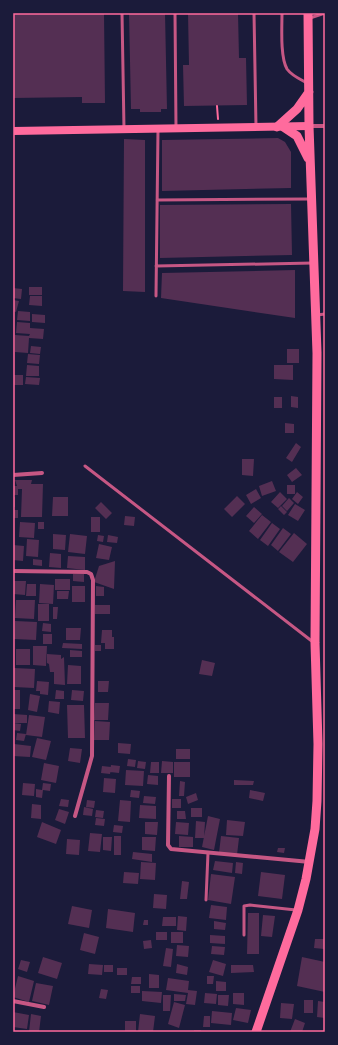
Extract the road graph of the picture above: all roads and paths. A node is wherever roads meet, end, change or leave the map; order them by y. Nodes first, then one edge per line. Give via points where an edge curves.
1 (122, 13) edge
2 (175, 13) edge
3 (254, 13) edge
4 (282, 13) edge
5 (325, 13) edge
6 (308, 16) edge
7 (309, 88) junction
8 (309, 126) junction
9 (325, 126) edge
10 (256, 127) junction
11 (279, 127) junction
12 (124, 129) junction
13 (158, 129) junction
14 (176, 130) junction
15 (13, 131) edge
16 (310, 163) junction
17 (312, 198) junction
18 (157, 200) junction
19 (313, 264) junction
20 (156, 266) junction
21 (156, 296) dead end
22 (325, 314) edge
23 (315, 315) junction
24 (85, 466) dead end
25 (42, 473) dead end
26 (13, 475) edge
27 (13, 571) edge
28 (315, 643) junction
29 (169, 776) dead end
30 (75, 816) dead end
31 (208, 853) junction
32 (310, 862) junction
33 (206, 900) dead end
34 (298, 910) junction
35 (244, 935) dead end
36 (13, 1000) edge
37 (44, 1007) dead end
38 (256, 1032) edge

1 - 12 lane
2 - 14 lane
3 - 10 lane
4 - 7 lane via 283,54 287,68
5 - 6 lane
6 - 7 main road
7 - 8 main road
7 - 11 main road via 297,109
8 - 9 street
8 - 11 main road
8 - 16 main road
10 - 11 main road
10 - 14 main road
11 - 16 main road via 297,136
12 - 13 main road
12 - 15 main road
13 - 14 main road
13 - 18 lane
16 - 17 main road
17 - 18 lane
17 - 19 main road
18 - 20 lane
19 - 20 lane
19 - 23 main road
20 - 21 lane
22 - 23 lane
23 - 28 main road via 319,353
24 - 28 lane
25 - 26 street
27 - 30 street via 86,572 91,574 93,580 92,756
28 - 32 main road via 317,801
29 - 31 street via 168,845 172,849
31 - 32 street
31 - 33 lane
32 - 34 main road
34 - 35 lane via 244,906
34 - 38 main road
36 - 37 street

